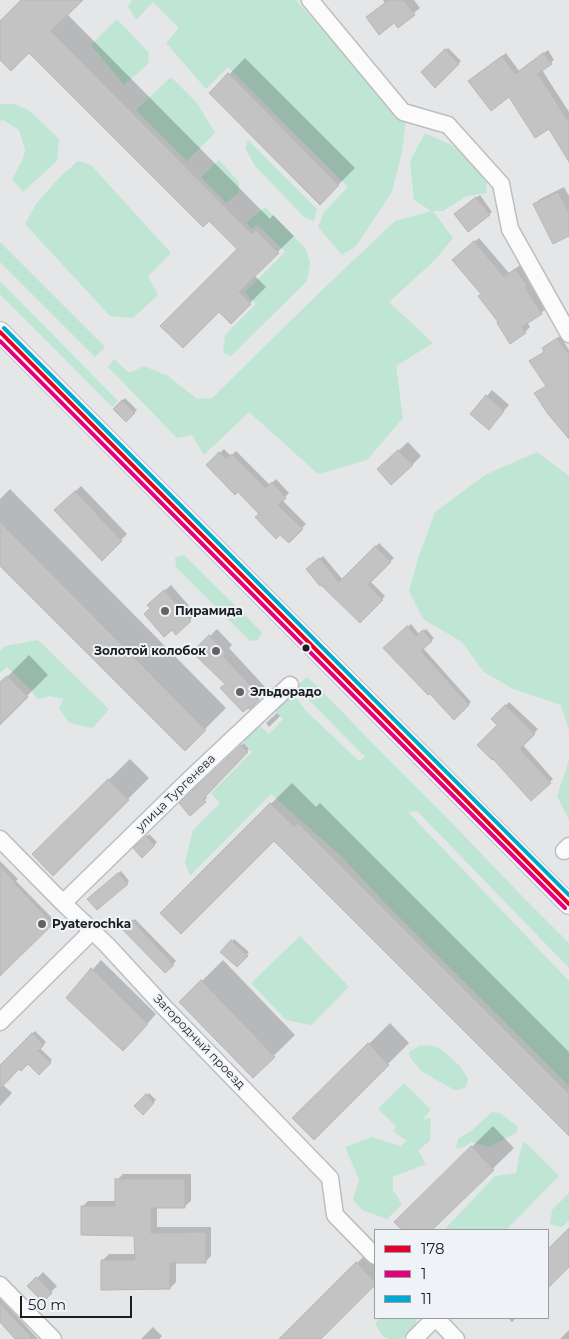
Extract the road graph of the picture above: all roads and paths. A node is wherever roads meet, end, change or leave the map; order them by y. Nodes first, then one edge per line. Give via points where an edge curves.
1 (310, 0) edge
2 (0, 332) edge
3 (569, 334) edge
4 (290, 685) dead end
5 (0, 839) edge
6 (63, 903) junction
7 (569, 904) edge
8 (92, 932) junction
9 (0, 1022) edge
10 (374, 1255) edge
11 (0, 1285) edge
12 (434, 1319) edge
13 (436, 1319) edge
14 (53, 1339) edge
15 (414, 1339) edge
16 (456, 1339) edge

1 - 3 street via 404,112 448,124 501,184 510,229
2 - 7 main road
4 - 6 street, улица Тургенева
5 - 6 street, Загородный проезд
6 - 8 street, Загородный проезд
8 - 9 street
8 - 10 street, Загородный проезд via 330,1178 335,1215
11 - 14 street
12 - 15 street
13 - 16 street

